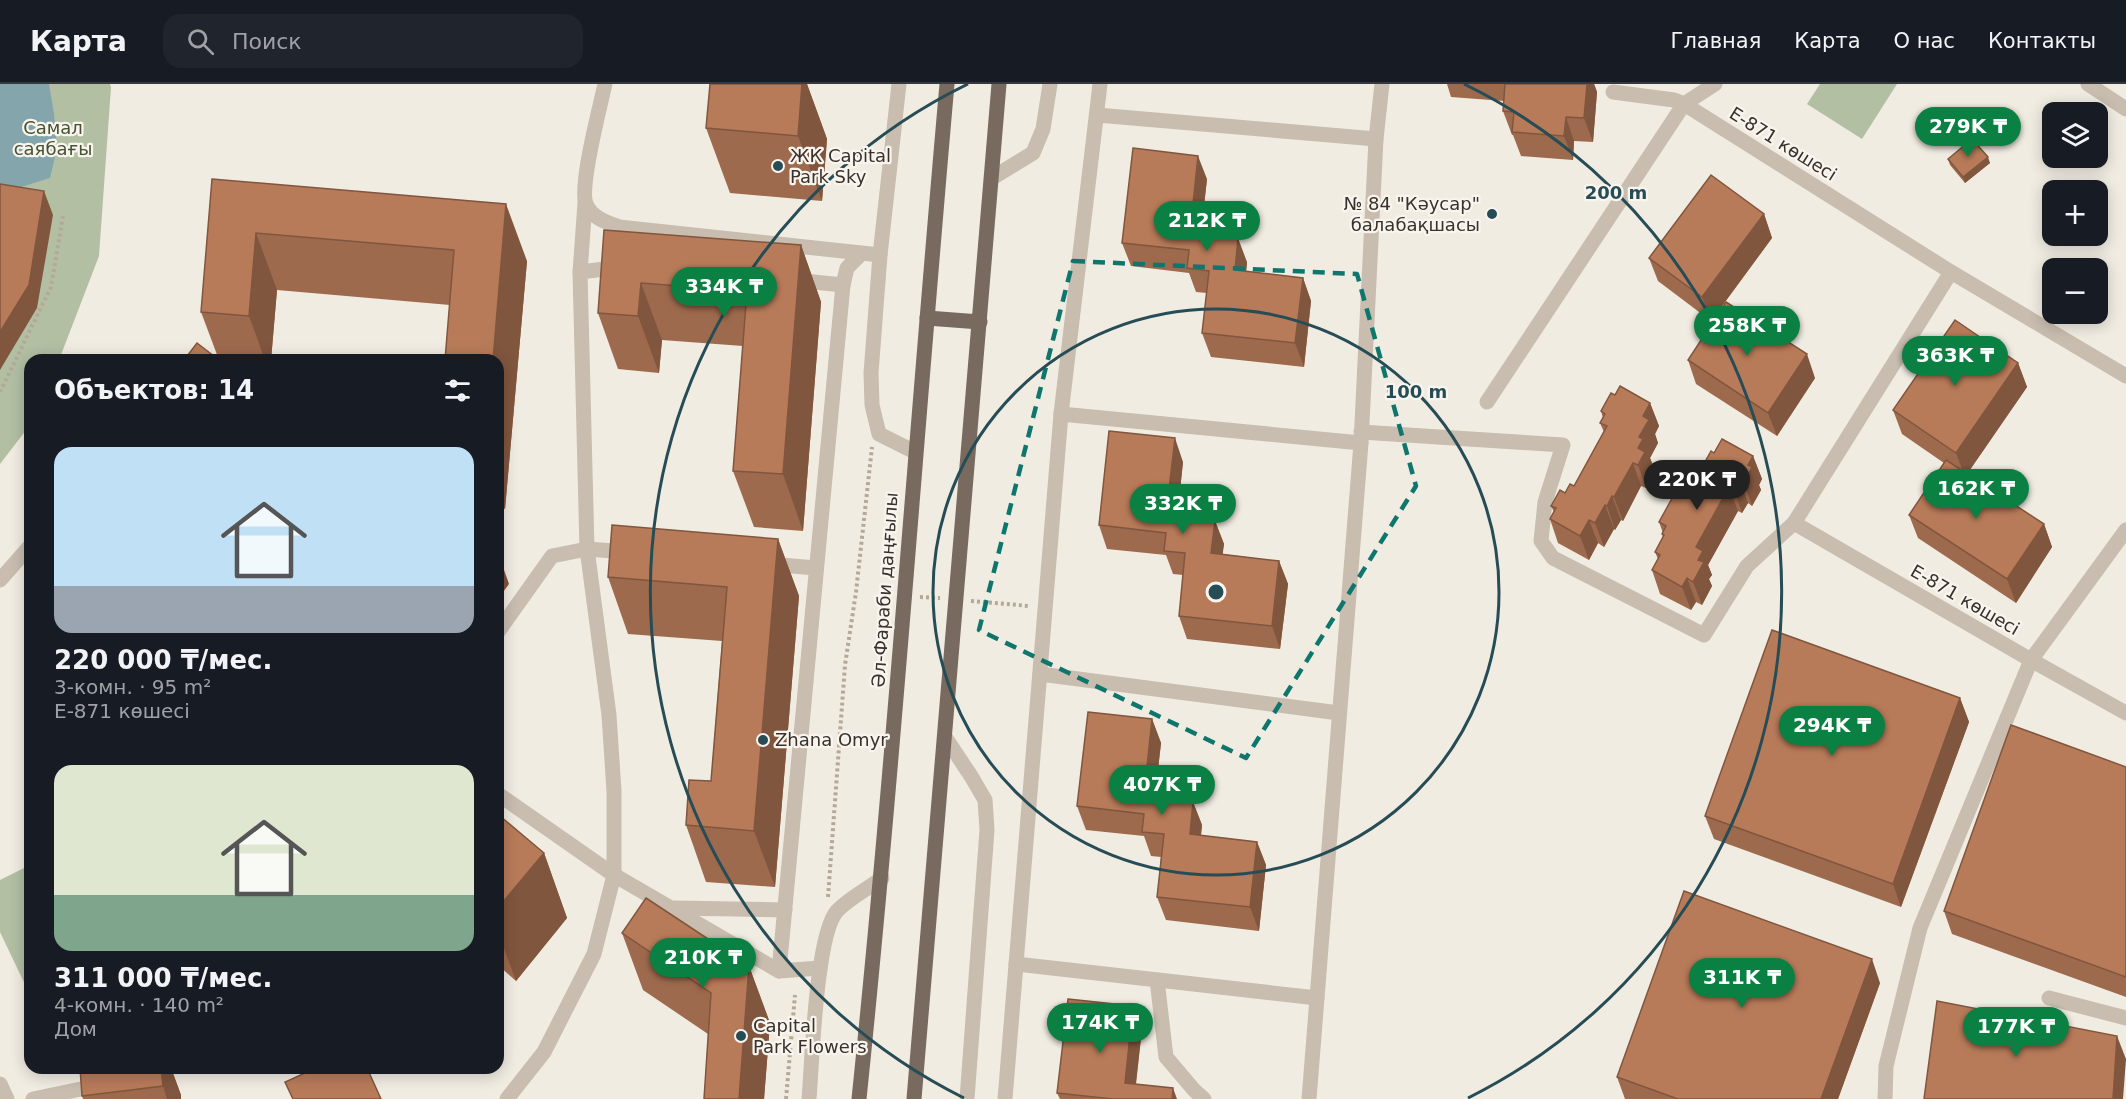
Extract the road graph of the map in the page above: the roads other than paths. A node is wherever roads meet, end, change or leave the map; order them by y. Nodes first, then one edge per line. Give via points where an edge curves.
1 (605, 84) edge
2 (899, 84) edge
3 (947, 84) edge
4 (999, 84) edge
5 (1050, 84) edge
6 (1100, 84) edge
7 (1382, 84) edge
8 (1715, 84) edge
9 (2088, 84) edge
10 (1614, 92) dead end
11 (1684, 104) junction
12 (2126, 109) edge
13 (1097, 115) junction
14 (1376, 139) junction
15 (992, 178) junction
16 (585, 203) junction
17 (861, 254) junction
18 (880, 255) junction
19 (633, 266) edge
20 (580, 272) junction
21 (1951, 272) junction
22 (776, 278) edge
23 (843, 285) junction
24 (927, 318) junction
25 (980, 322) junction
26 (2126, 376) edge
27 (1487, 402) dead end
28 (1061, 414) junction
29 (1361, 438) junction
30 (915, 452) junction
31 (1794, 523) junction
32 (2126, 530) edge
33 (587, 549) junction
34 (24, 553) edge
35 (644, 554) edge
36 (759, 563) edge
37 (816, 568) junction
38 (0, 580) edge
39 (504, 624) edge
40 (2031, 660) junction
41 (1040, 674) junction
42 (1339, 713) junction
43 (2126, 713) edge
44 (945, 737) junction
45 (504, 798) edge
46 (614, 875) junction
47 (882, 878) junction
48 (671, 908) junction
49 (785, 910) junction
50 (1016, 964) junction
51 (820, 968) junction
52 (779, 971) junction
53 (1156, 980) junction
54 (1317, 998) junction
55 (2049, 998) dead end
56 (2126, 1018) edge
57 (120, 1081) edge
58 (0, 1084) edge
59 (7, 1099) edge
60 (33, 1099) edge
61 (507, 1099) edge
62 (809, 1099) edge
63 (859, 1099) edge
64 (914, 1099) edge
65 (967, 1099) edge
66 (1005, 1099) edge
67 (1204, 1099) edge
68 (1309, 1099) edge
69 (1885, 1099) edge

1 - 16 street via 585,182
2 - 18 street
3 - 24 main road, Әл-Фараби даңғылы
4 - 15 main road
5 - 15 street via 1043,129 1033,153
6 - 13 street
7 - 14 street
8 - 11 street
9 - 12 street
10 - 11 street, Е-871 көшесі
11 - 21 street, Е-871 көшесі
11 - 27 street
13 - 14 street
13 - 28 street
14 - 29 street
15 - 25 main road
16 - 17 street via 597,218 619,227
16 - 20 street
17 - 18 street
17 - 23 street via 847,268
18 - 30 street via 872,405 879,434
19 - 20 street
20 - 33 street
21 - 26 street, Е-871 көшесі
21 - 31 street
22 - 23 street
23 - 37 street
24 - 25 main road
24 - 30 main road, Әл-Фараби даңғылы
25 - 44 main road
28 - 29 street
28 - 41 street
29 - 31 street via 1563,445 1545,502 1541,541 1553,558 1704,635 1747,566
29 - 42 street
30 - 47 main road, Әл-Фараби даңғылы
31 - 40 street, Е-871 көшесі
32 - 40 street, Е-871 көшесі
33 - 35 street
33 - 39 street via 552,556
33 - 46 street via 609,715
34 - 38 street
36 - 37 street
37 - 49 street
40 - 43 street, Е-871 көшесі
40 - 69 street via 1920,927 1886,1066
41 - 42 street
41 - 50 street
42 - 54 street
44 - 64 main road
44 - 65 street via 985,800 987,830
45 - 46 street
46 - 48 street
46 - 61 street via 594,954 544,1052
47 - 51 street via 837,911 830,922
47 - 63 main road, Әл-Фараби даңғылы
48 - 49 street
48 - 52 street
49 - 52 street
50 - 53 street
50 - 66 street
51 - 52 street
51 - 62 street
53 - 54 street
53 - 67 street via 1166,1057
54 - 68 street
55 - 56 street
57 - 60 street
58 - 59 street

